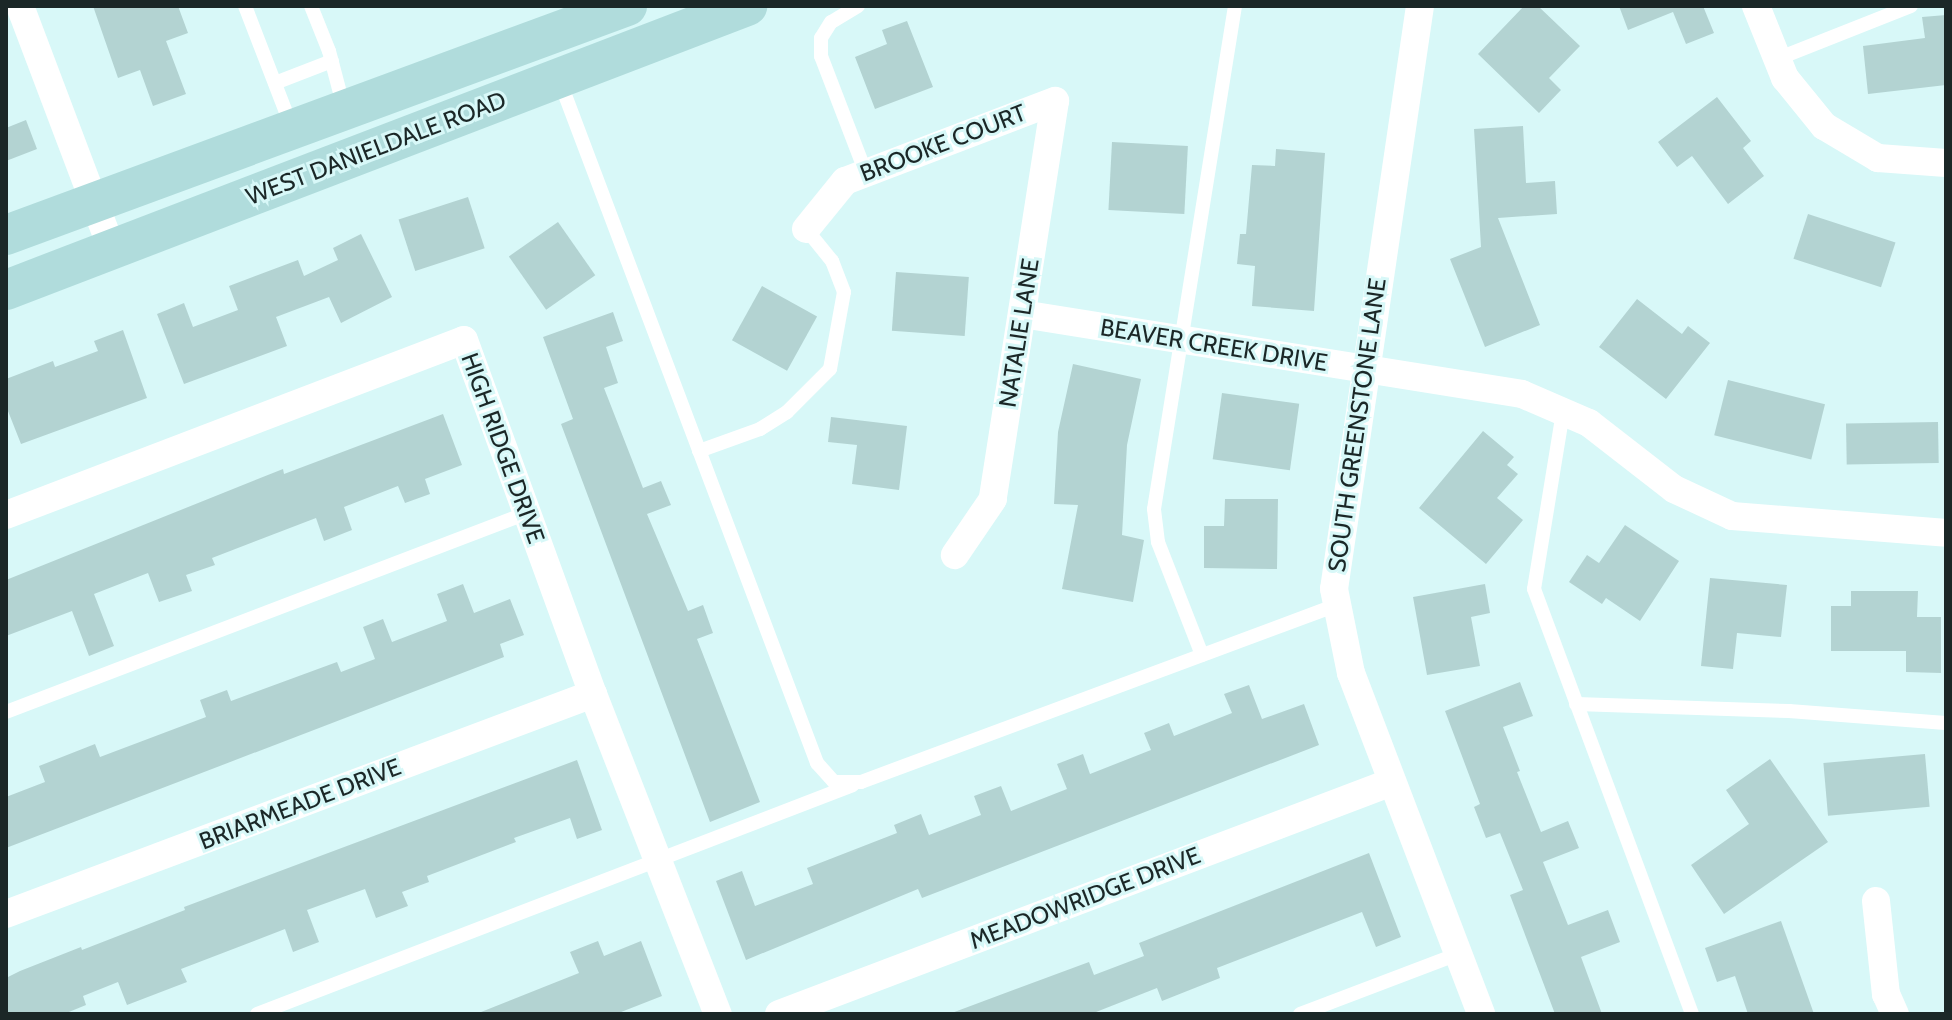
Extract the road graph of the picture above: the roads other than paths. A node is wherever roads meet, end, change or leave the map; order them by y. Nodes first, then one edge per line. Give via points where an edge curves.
1 (245, 6) edge
2 (311, 6) edge
3 (747, 6) edge
4 (858, 6) edge
5 (1235, 6) edge
6 (1420, 6) edge
7 (1756, 6) edge
8 (1911, 6) edge
9 (622, 8) edge
10 (18, 19) edge
11 (633, 50) junction
12 (1777, 59) junction
13 (332, 61) junction
14 (559, 78) junction
15 (275, 83) junction
16 (1055, 101) joint
17 (344, 109) junction
18 (292, 128) junction
19 (360, 154) junction
20 (1946, 163) edge
21 (866, 173) junction
22 (94, 200) junction
23 (806, 229) joint
24 (6, 235) edge
25 (112, 250) junction
26 (6, 290) edge
27 (1022, 314) junction
28 (1183, 340) junction
29 (1365, 368) junction
30 (1563, 412) junction
31 (699, 451) junction
32 (527, 513) junction
33 (6, 515) edge
34 (1946, 533) edge
35 (955, 555) dead end
36 (1337, 605) junction
37 (1202, 655) junction
38 (593, 694) junction
39 (1576, 704) junction
40 (6, 712) edge
41 (1946, 723) edge
42 (861, 782) junction
43 (1392, 782) junction
44 (659, 861) junction
45 (1876, 901) dead end
46 (6, 914) edge
47 (1458, 954) junction
48 (257, 1014) edge
49 (718, 1014) edge
50 (779, 1014) edge
51 (1300, 1014) edge
52 (1481, 1014) edge
53 (1692, 1014) edge
54 (1895, 1014) edge

1 - 15 lane
2 - 13 lane
3 - 11 main road, WEST DANIELDALE ROAD
4 - 21 lane via 831,22 821,38 821,56
5 - 28 lane
6 - 29 street, SOUTH GREENSTONE LANE
7 - 12 street
8 - 12 lane
9 - 11 main road
9 - 17 main road, WEST DANIELDALE ROAD
10 - 22 street
11 - 14 main road, WEST DANIELDALE ROAD
12 - 20 street via 1785,78 1824,126 1878,158
13 - 15 lane
13 - 17 lane
14 - 19 main road, WEST DANIELDALE ROAD
14 - 31 lane
15 - 18 lane
16 - 21 street, BROOKE COURT
16 - 27 street, NATALIE LANE
17 - 18 main road, WEST DANIELDALE ROAD
17 - 19 main road
18 - 22 main road, WEST DANIELDALE ROAD
19 - 25 main road, WEST DANIELDALE ROAD
21 - 23 street, BROOKE COURT via 845,181
22 - 24 main road, WEST DANIELDALE ROAD
22 - 25 street
23 - 31 lane via 832,261 844,292 830,369 787,412 760,429
25 - 26 main road, WEST DANIELDALE ROAD
27 - 28 street, BEAVER CREEK DRIVE
27 - 35 street, NATALIE LANE via 993,499
28 - 29 street, BEAVER CREEK DRIVE
28 - 37 lane via 1154,509 1158,542
29 - 30 street, BEAVER CREEK DRIVE via 1522,394
29 - 36 street, SOUTH GREENSTONE LANE via 1334,589
30 - 34 street, BEAVER CREEK DRIVE via 1589,423 1674,489 1732,516
30 - 39 lane via 1534,589
31 - 42 lane via 817,763 834,782
32 - 33 street, HIGH RIDGE DRIVE via 464,340
32 - 38 street, HIGH RIDGE DRIVE
32 - 40 lane
36 - 37 lane
36 - 43 street, SOUTH GREENSTONE LANE via 1351,673
37 - 42 lane
38 - 44 street, HIGH RIDGE DRIVE
38 - 46 street, BRIARMEADE DRIVE
39 - 41 lane
39 - 53 lane
42 - 44 lane
43 - 47 street, SOUTH GREENSTONE LANE
43 - 50 street, MEADOWRIDGE DRIVE
44 - 48 lane
44 - 49 street, HIGH RIDGE DRIVE
45 - 54 street via 1886,994
47 - 51 lane
47 - 52 street, SOUTH GREENSTONE LANE

